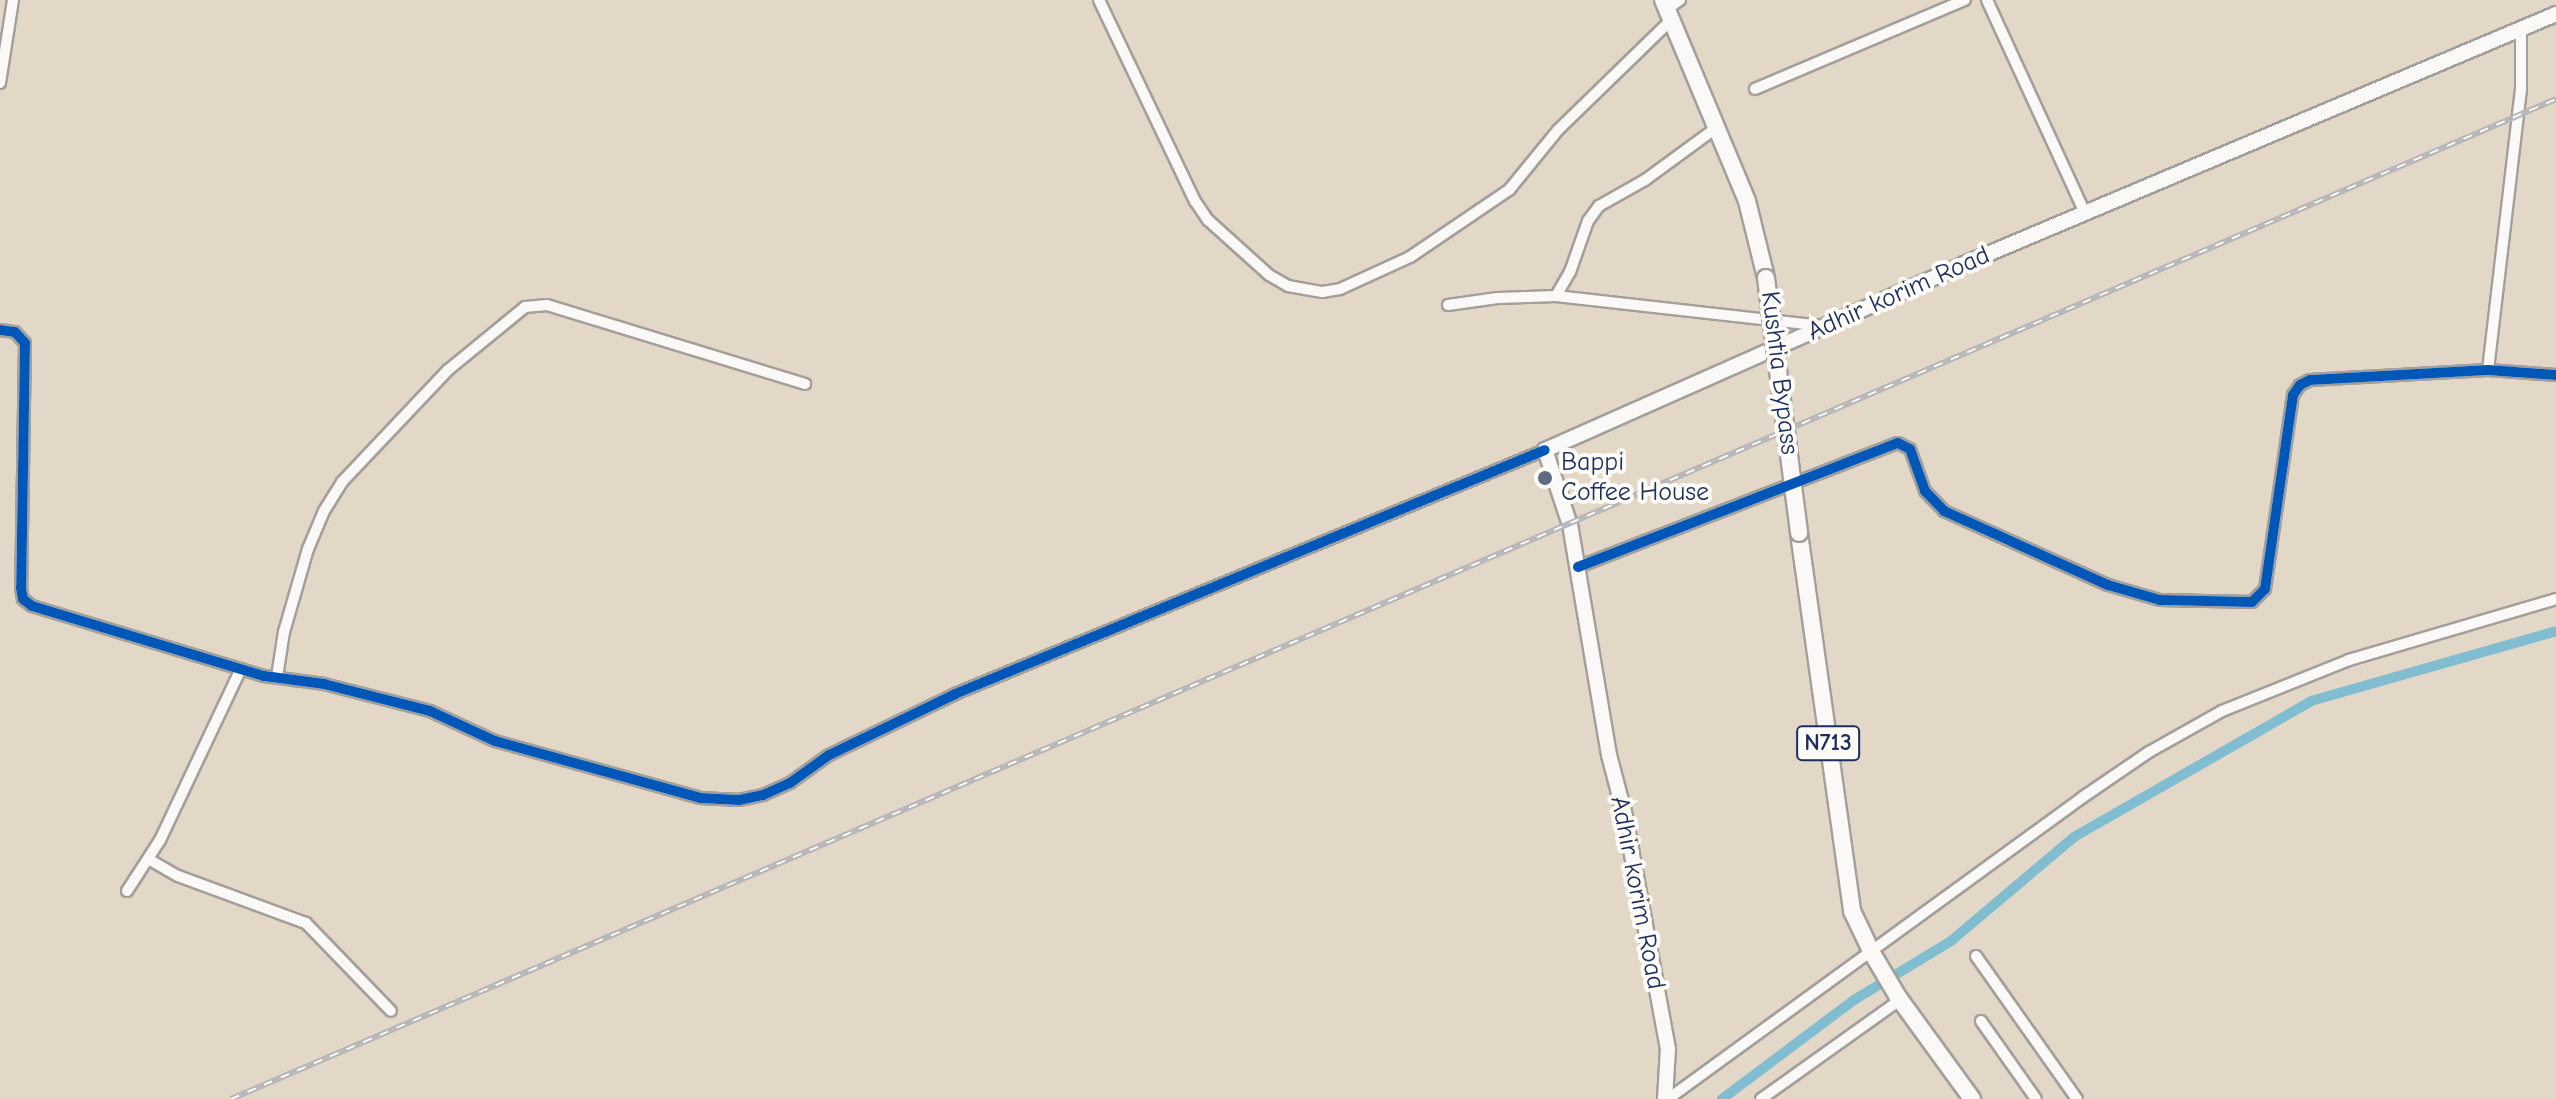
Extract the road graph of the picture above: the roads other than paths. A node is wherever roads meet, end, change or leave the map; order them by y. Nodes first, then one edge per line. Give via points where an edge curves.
1 (13, 0) edge
2 (1099, 0) edge
3 (1965, 0) edge
4 (1987, 0) edge
5 (1670, 7) edge
6 (2556, 14) edge
7 (2521, 29) junction
8 (0, 83) edge
9 (1755, 89) dead end
10 (1716, 128) junction
11 (2085, 213) junction
12 (1556, 296) junction
13 (1448, 305) dead end
14 (1826, 326) junction
15 (0, 330) edge
16 (2488, 370) junction
17 (2556, 375) edge
18 (805, 384) dead end
19 (1545, 450) junction
20 (1578, 567) junction
21 (2556, 599) edge
22 (241, 669) junction
23 (277, 677) junction
24 (150, 860) junction
25 (127, 891) dead end
26 (1871, 952) junction
27 (1976, 956) dead end
28 (1899, 998) junction
29 (391, 1011) dead end
30 (1981, 1021) dead end
31 (1666, 1099) edge
32 (1761, 1099) edge
33 (1972, 1099) edge
34 (2036, 1099) edge
35 (2077, 1099) edge

1 - 8 street
2 - 5 street via 1208,220 1269,275 1288,286 1322,292 1410,257 1509,190
3 - 9 street
4 - 11 street
5 - 10 highway, Kushtia Bypass / N713
6 - 7 main road, Adhir korim Road
7 - 11 main road, Adhir korim Road
7 - 16 street via 2520,102
10 - 12 street via 1599,206
10 - 26 highway, Kushtia Bypass / N713, bridge via 1747,201 1766,278 1852,911
11 - 14 main road, Adhir korim Road
12 - 13 street
12 - 14 street
14 - 19 main road, Adhir korim Road
15 - 22 street via 15,332 25,343 23,599
16 - 17 street
16 - 20 street via 2310,380 2295,389 2265,589 2252,602 2160,600 2108,585 1944,511 1925,491 1910,449 1898,443
18 - 23 street via 547,305 525,307 448,370 342,482 308,549
19 - 20 main road, Adhir korim Road via 1570,523
19 - 23 street via 955,694 829,755 790,783 739,800 700,798 495,741 430,711
20 - 31 main road, Adhir korim Road via 1609,755 1668,1049
21 - 26 street via 2349,660 2222,711 2149,752
22 - 23 street
22 - 24 street
24 - 25 street
24 - 29 street via 178,876 306,923
26 - 28 highway, Kushtia Bypass / N713
26 - 31 street
27 - 35 street
28 - 32 street
28 - 33 highway, Kushtia Bypass / N713
30 - 34 street

